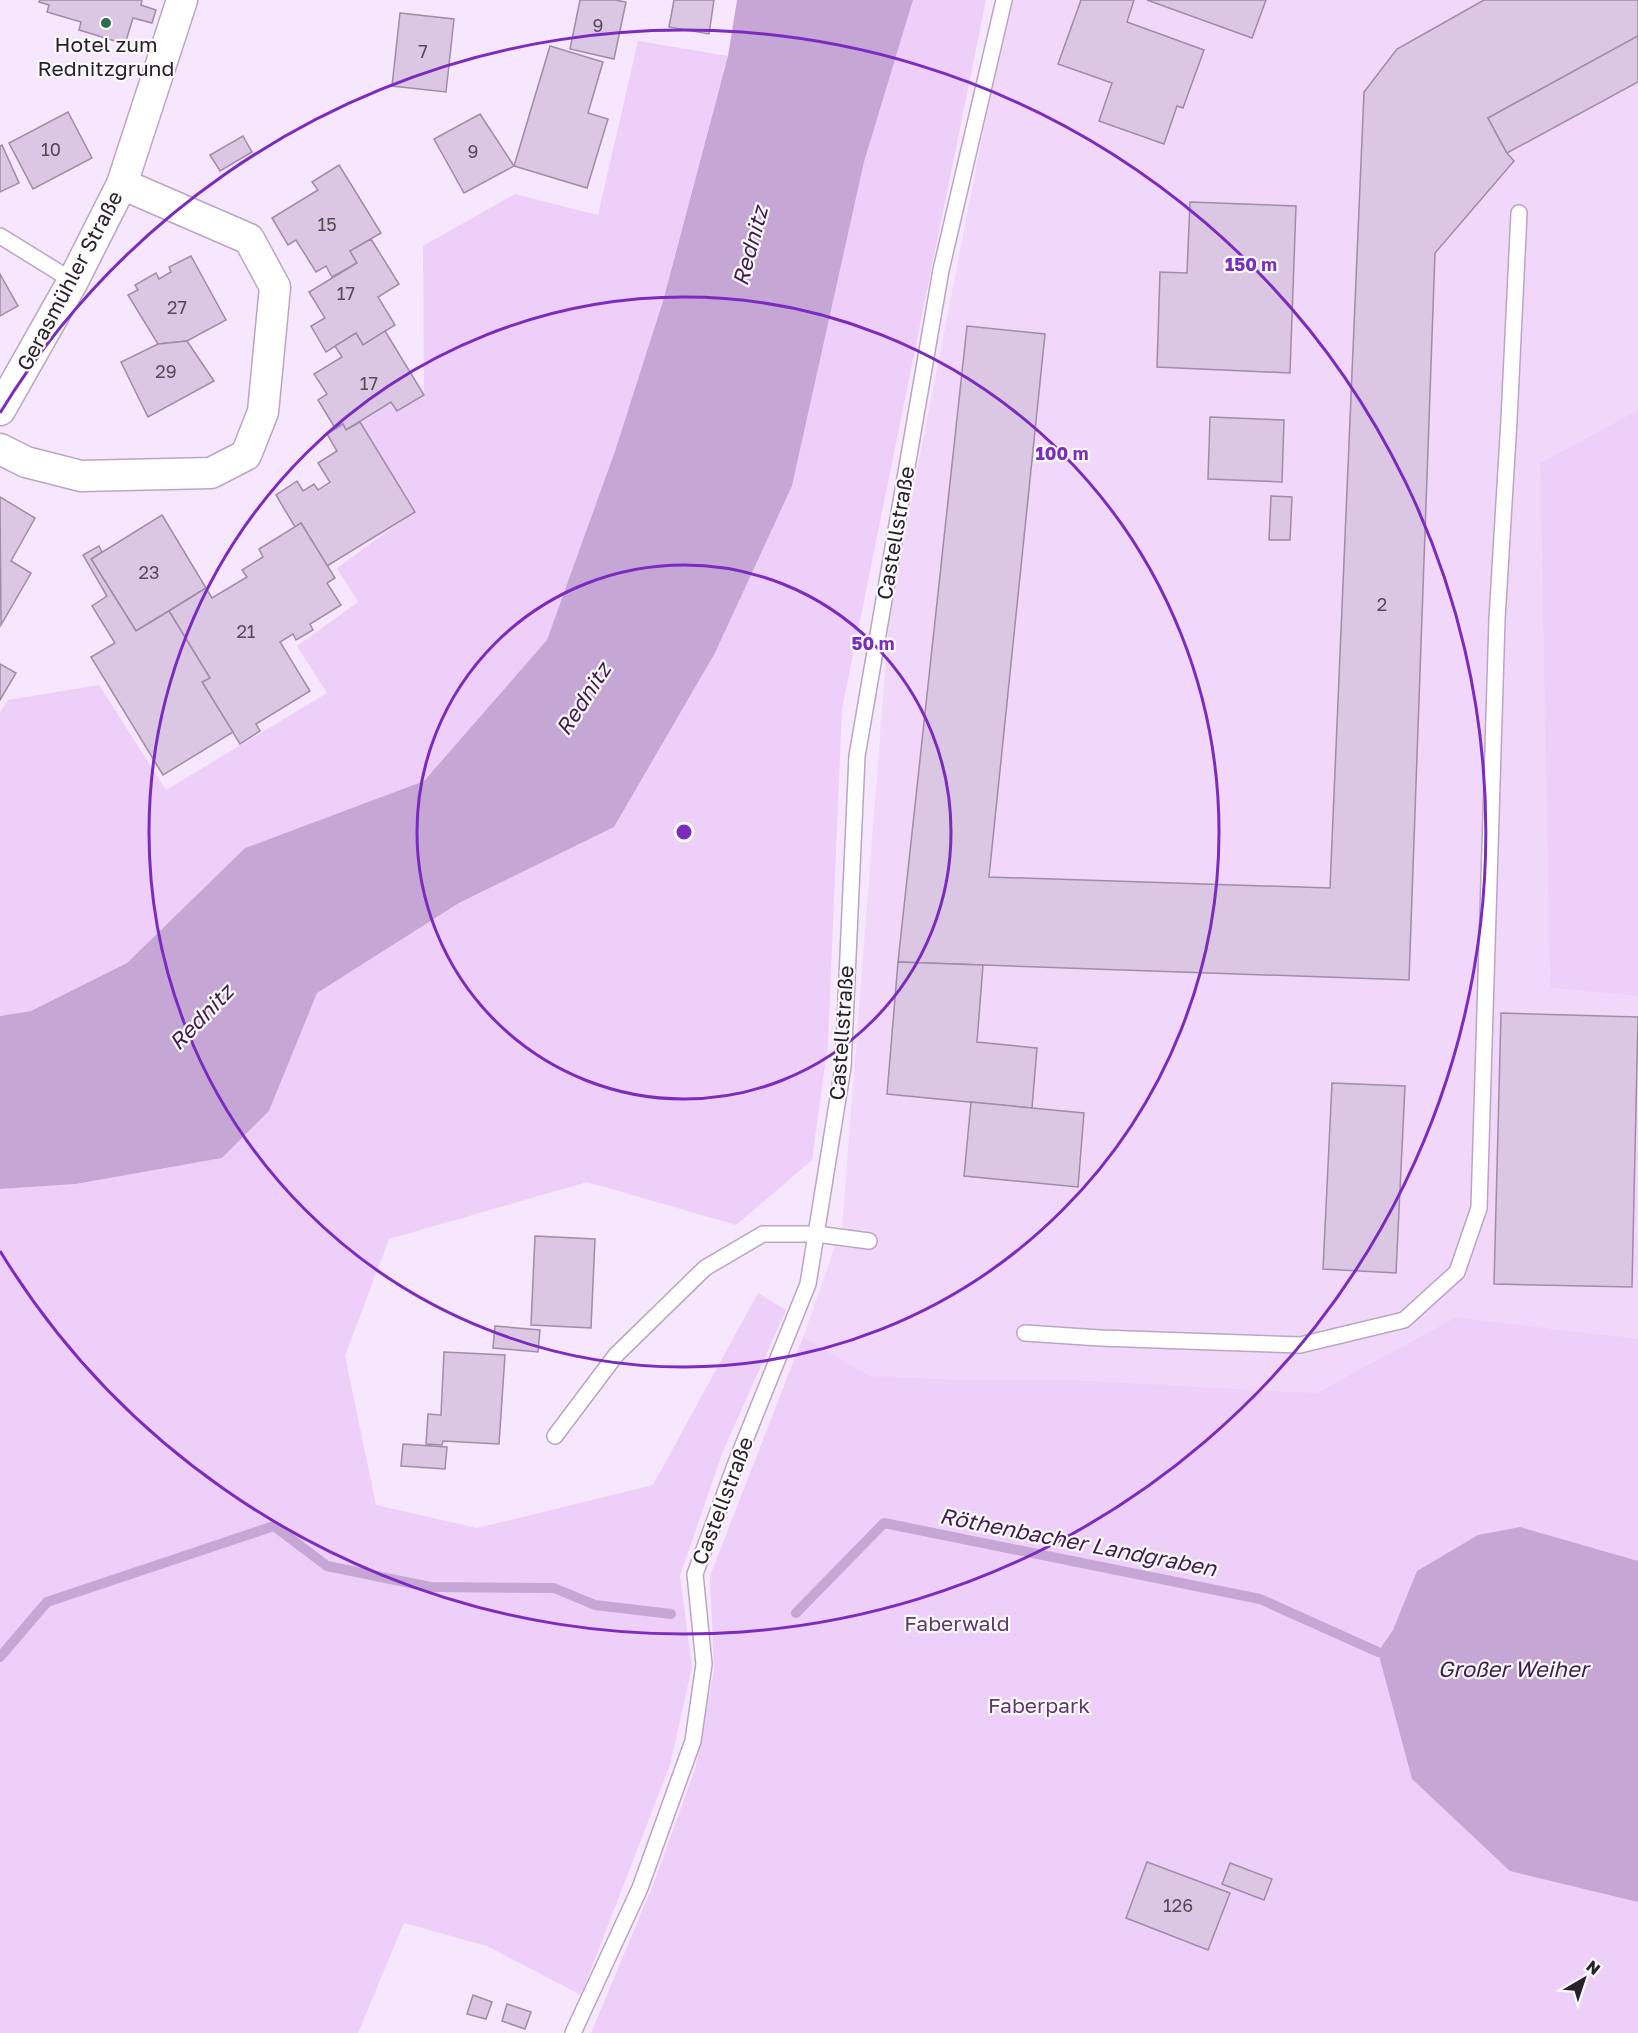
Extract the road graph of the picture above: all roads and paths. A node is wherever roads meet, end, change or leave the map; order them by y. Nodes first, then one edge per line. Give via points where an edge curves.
1 (182, 0) edge
2 (1004, 0) edge
3 (123, 184) junction
4 (1519, 213) dead end
5 (0, 236) edge
6 (73, 281) junction
7 (0, 410) edge
8 (0, 449) edge
9 (816, 1234) junction
10 (869, 1241) dead end
11 (1025, 1333) dead end
12 (555, 1436) dead end
13 (573, 2033) edge

1 - 3 street, Gerasmühler Straße
2 - 9 lane, Castellstraße via 941,270 857,756 843,1067
3 - 6 street, Gerasmühler Straße
3 - 8 street, Gerasmühler Straße via 249,239 274,287 263,412 246,455 211,473 81,476 26,462
4 - 11 lane via 1497,619 1479,1208 1457,1272 1404,1320 1300,1345
5 - 6 lane
6 - 7 street, Gerasmühler Straße
9 - 10 lane
9 - 12 lane via 763,1234 705,1268 616,1355
9 - 13 lane, Castellstraße via 808,1284 695,1574 704,1664 693,1741 640,1888

